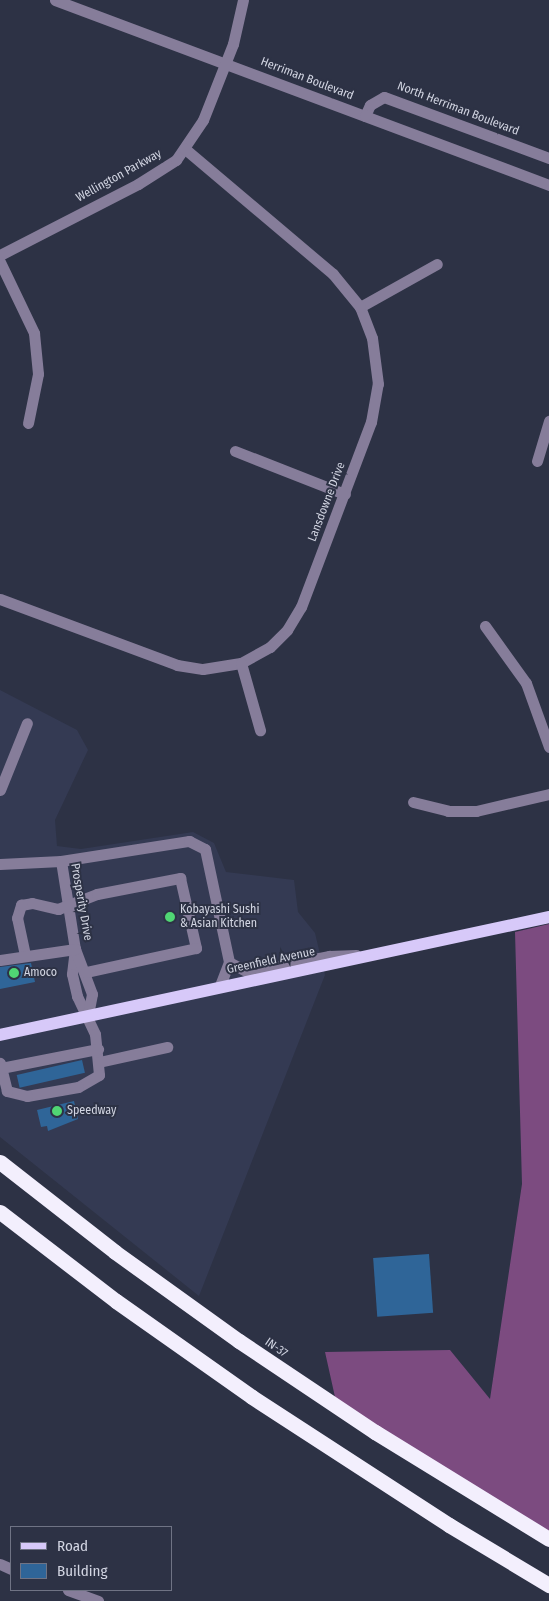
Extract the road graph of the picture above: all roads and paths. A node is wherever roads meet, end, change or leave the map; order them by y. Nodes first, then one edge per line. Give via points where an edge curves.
1 (55, 0) edge
2 (243, 0) edge
3 (80, 4) edge
4 (225, 63) junction
5 (365, 116) junction
6 (185, 149) junction
7 (549, 158) edge
8 (549, 185) edge
9 (0, 255) edge
10 (0, 262) edge
11 (437, 264) dead end
12 (360, 307) junction
13 (549, 421) edge
14 (28, 423) dead end
15 (235, 451) dead end
16 (537, 461) dead end
17 (345, 494) junction
18 (0, 599) edge
19 (485, 626) dead end
20 (242, 663) junction
21 (27, 723) dead end
22 (260, 730) dead end
23 (549, 747) edge
24 (0, 790) edge
25 (549, 794) edge
26 (413, 802) dead end
27 (61, 861) junction
28 (0, 864) edge
29 (68, 906) junction
30 (549, 917) edge
31 (75, 949) junction
32 (376, 954) junction
33 (25, 955) junction
34 (0, 960) edge
35 (229, 962) junction
36 (86, 972) junction
37 (220, 986) junction
38 (88, 1014) junction
39 (0, 1035) edge
40 (167, 1047) dead end
41 (98, 1050) junction
42 (98, 1062) junction
43 (1, 1066) edge
44 (0, 1150) edge
45 (0, 1162) edge
46 (0, 1212) edge
47 (115, 1252) junction
48 (549, 1540) edge
49 (549, 1585) edge
50 (71, 1591) edge
51 (98, 1601) edge

1 - 3 street, Herriman Boulevard
2 - 4 street, Wellington Parkway
3 - 4 street, Herriman Boulevard
4 - 5 street, Herriman Boulevard
4 - 6 street, Wellington Parkway via 203,120
5 - 7 street, North Herriman Boulevard via 370,105 384,97
5 - 8 street, Herriman Boulevard
6 - 9 street, Wellington Parkway via 166,168
6 - 12 street, Lansdowne Drive via 333,274
10 - 14 street via 34,333 38,374
11 - 12 street
12 - 17 street, Lansdowne Drive via 376,354 377,399
13 - 16 street
15 - 17 street
17 - 20 street, Lansdowne Drive via 294,620 270,647
18 - 20 street, Lansdowne Drive via 177,665 216,669
19 - 23 street via 526,683
20 - 22 street
21 - 24 street
25 - 26 street via 476,811 448,811
27 - 28 street, Prosperity Drive
27 - 29 street, Prosperity Drive
27 - 35 street via 189,841 205,849
29 - 31 street, Prosperity Drive
29 - 33 street via 58,910 32,903 21,905 17,918
29 - 36 street via 97,894 180,878 196,948
30 - 32 main road, Greenfield Avenue
31 - 33 street
31 - 36 street, Prosperity Drive
31 - 38 street, Prosperity Drive via 72,974 77,996
32 - 35 street via 329,956 248,972
32 - 37 main road, Greenfield Avenue
33 - 34 street
35 - 37 street
36 - 38 street, Prosperity Drive via 92,994
37 - 38 main road, Greenfield Avenue
38 - 39 main road, Greenfield Avenue
38 - 41 street
40 - 42 street
41 - 42 street
41 - 43 street
42 - 43 street via 98,1075 78,1087 27,1096 7,1091
44 - 47 highway via 110,1236
45 - 47 highway, IN-37
46 - 49 highway via 108,1296 252,1397 449,1526
47 - 48 highway, IN-37 via 239,1341 375,1432
50 - 51 street

